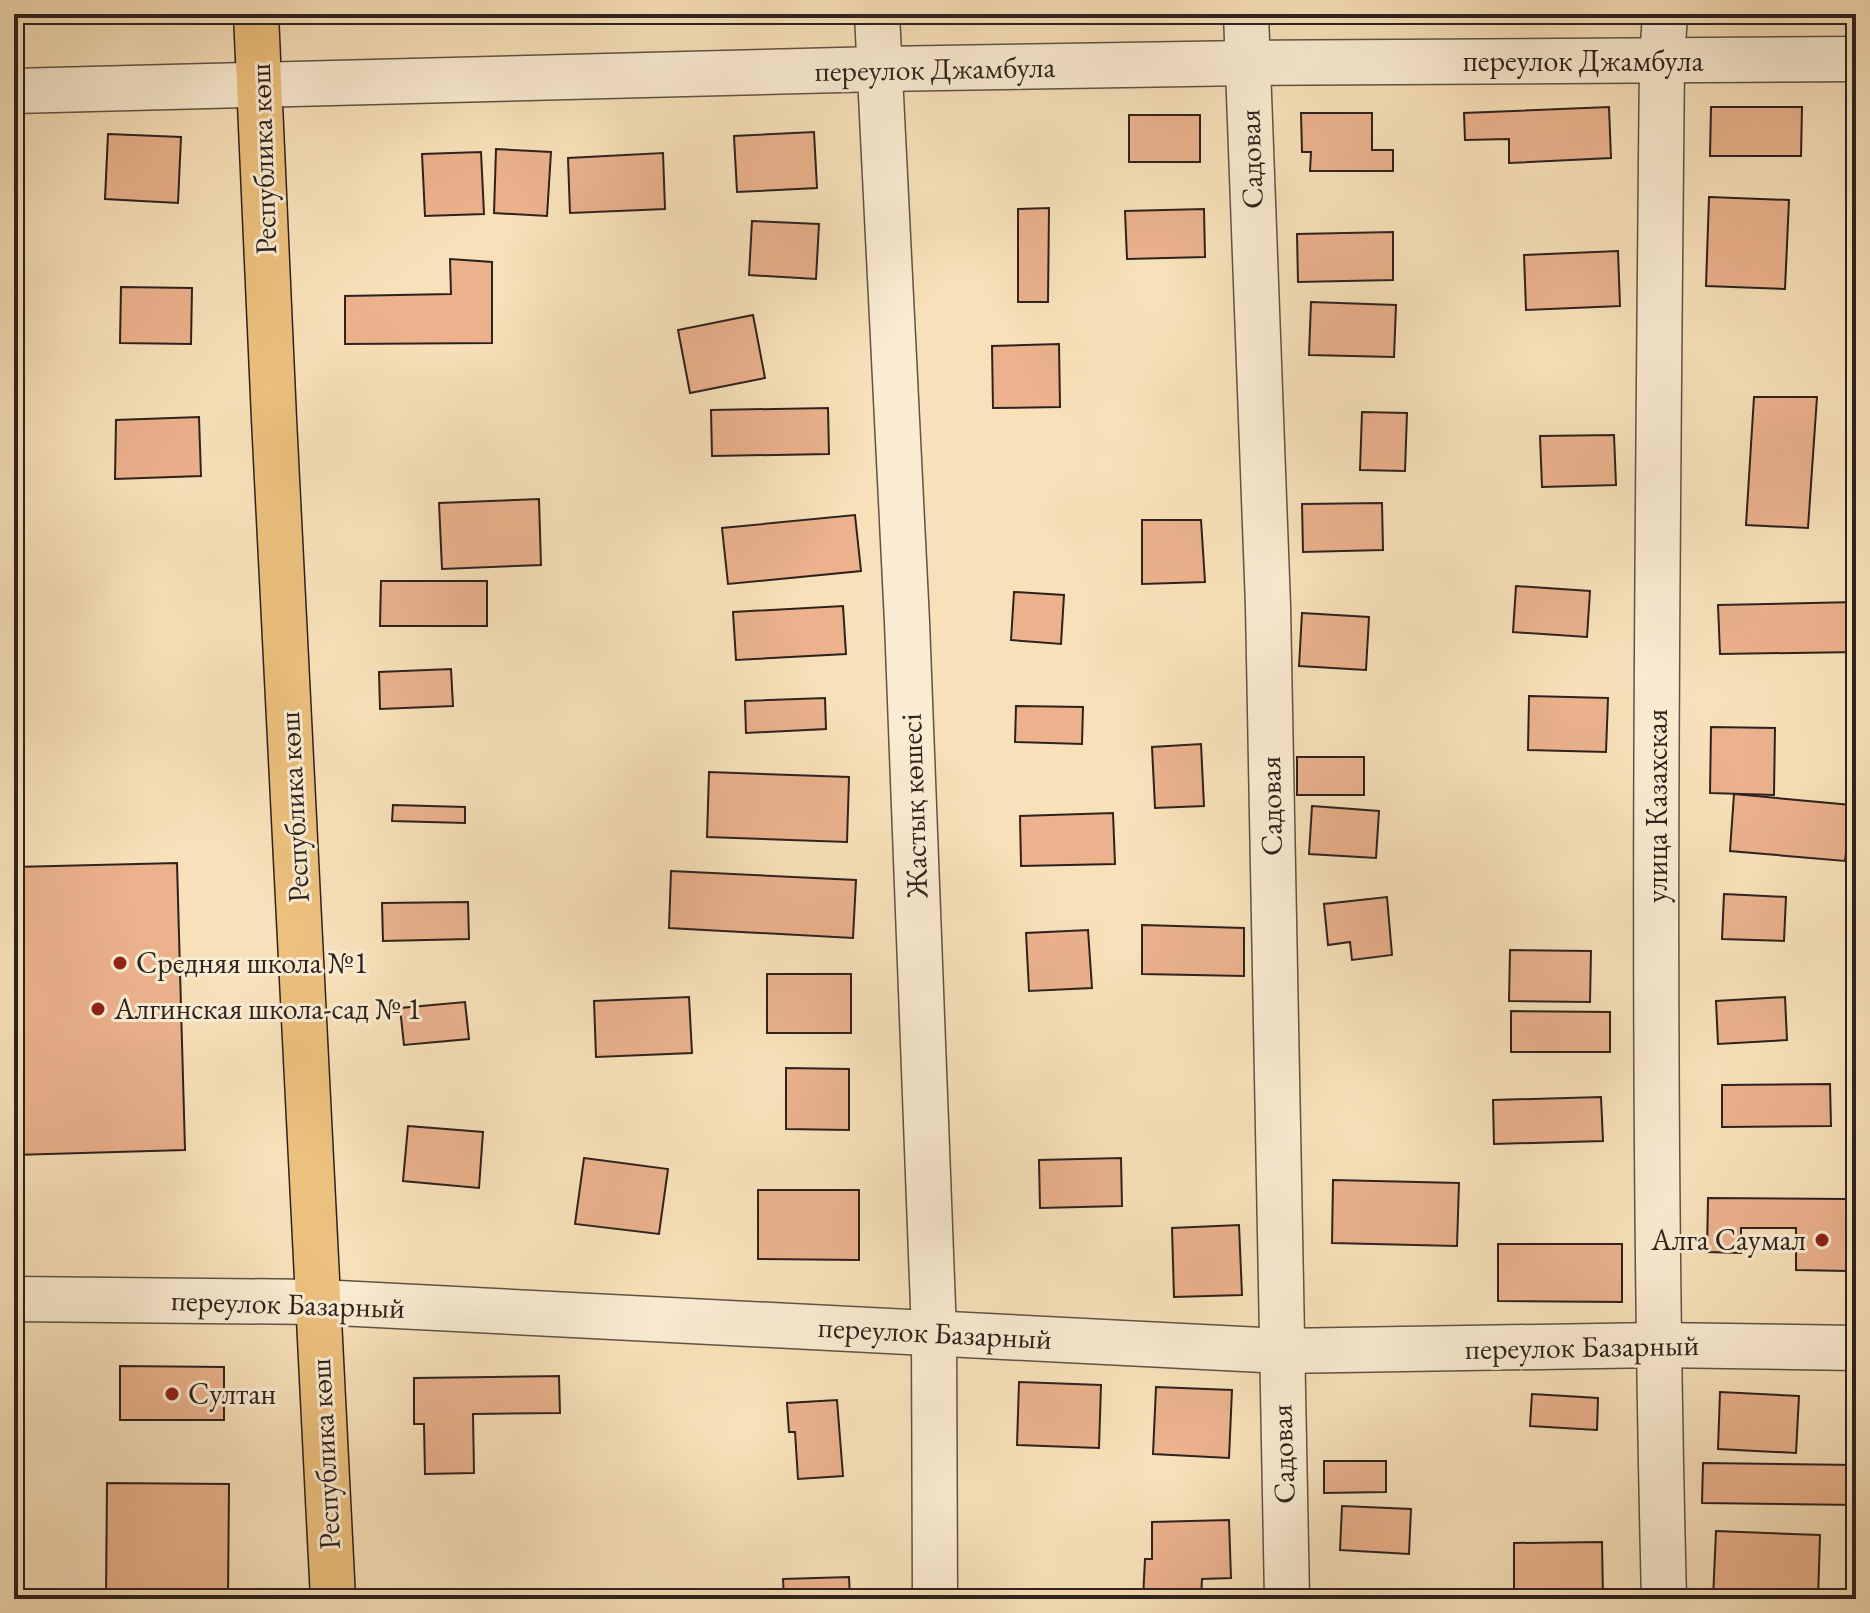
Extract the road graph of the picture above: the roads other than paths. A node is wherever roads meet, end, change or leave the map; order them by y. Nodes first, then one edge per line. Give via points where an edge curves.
1 (256, 14) edge
2 (877, 14) edge
3 (1246, 14) edge
4 (1665, 14) edge
5 (1856, 59) edge
6 (1662, 61) junction
7 (1248, 63) junction
8 (880, 69) junction
9 (260, 84) junction
10 (14, 91) edge
11 (14, 1299) edge
12 (318, 1302) junction
13 (934, 1333) junction
14 (1658, 1345) junction
15 (1856, 1348) edge
16 (1281, 1351) junction
17 (333, 1599) edge
18 (935, 1599) edge
19 (1287, 1599) edge
20 (1664, 1599) edge

1 - 9 main road, Республика көш
2 - 8 street, Жастық көшесі
3 - 7 street, Садовая
4 - 6 street, улица Казахская
5 - 6 street, переулок Джамбула
6 - 7 street, переулок Джамбула
6 - 14 street, улица Казахская
7 - 8 street, переулок Джамбула
7 - 16 street, Садовая via 1268,606
8 - 9 street, переулок Джамбула
8 - 13 street, Жастық көшесі
9 - 10 street, переулок Джамбула
9 - 12 main road, Республика көш
11 - 12 street, переулок Базарный
12 - 13 street, переулок Базарный
12 - 17 main road, Республика көш
13 - 16 street, переулок Базарный
13 - 18 street, Жастық көшесі
14 - 15 street, переулок Базарный
14 - 16 street, переулок Базарный
14 - 20 street, улица Казахская
16 - 19 street, Садовая

